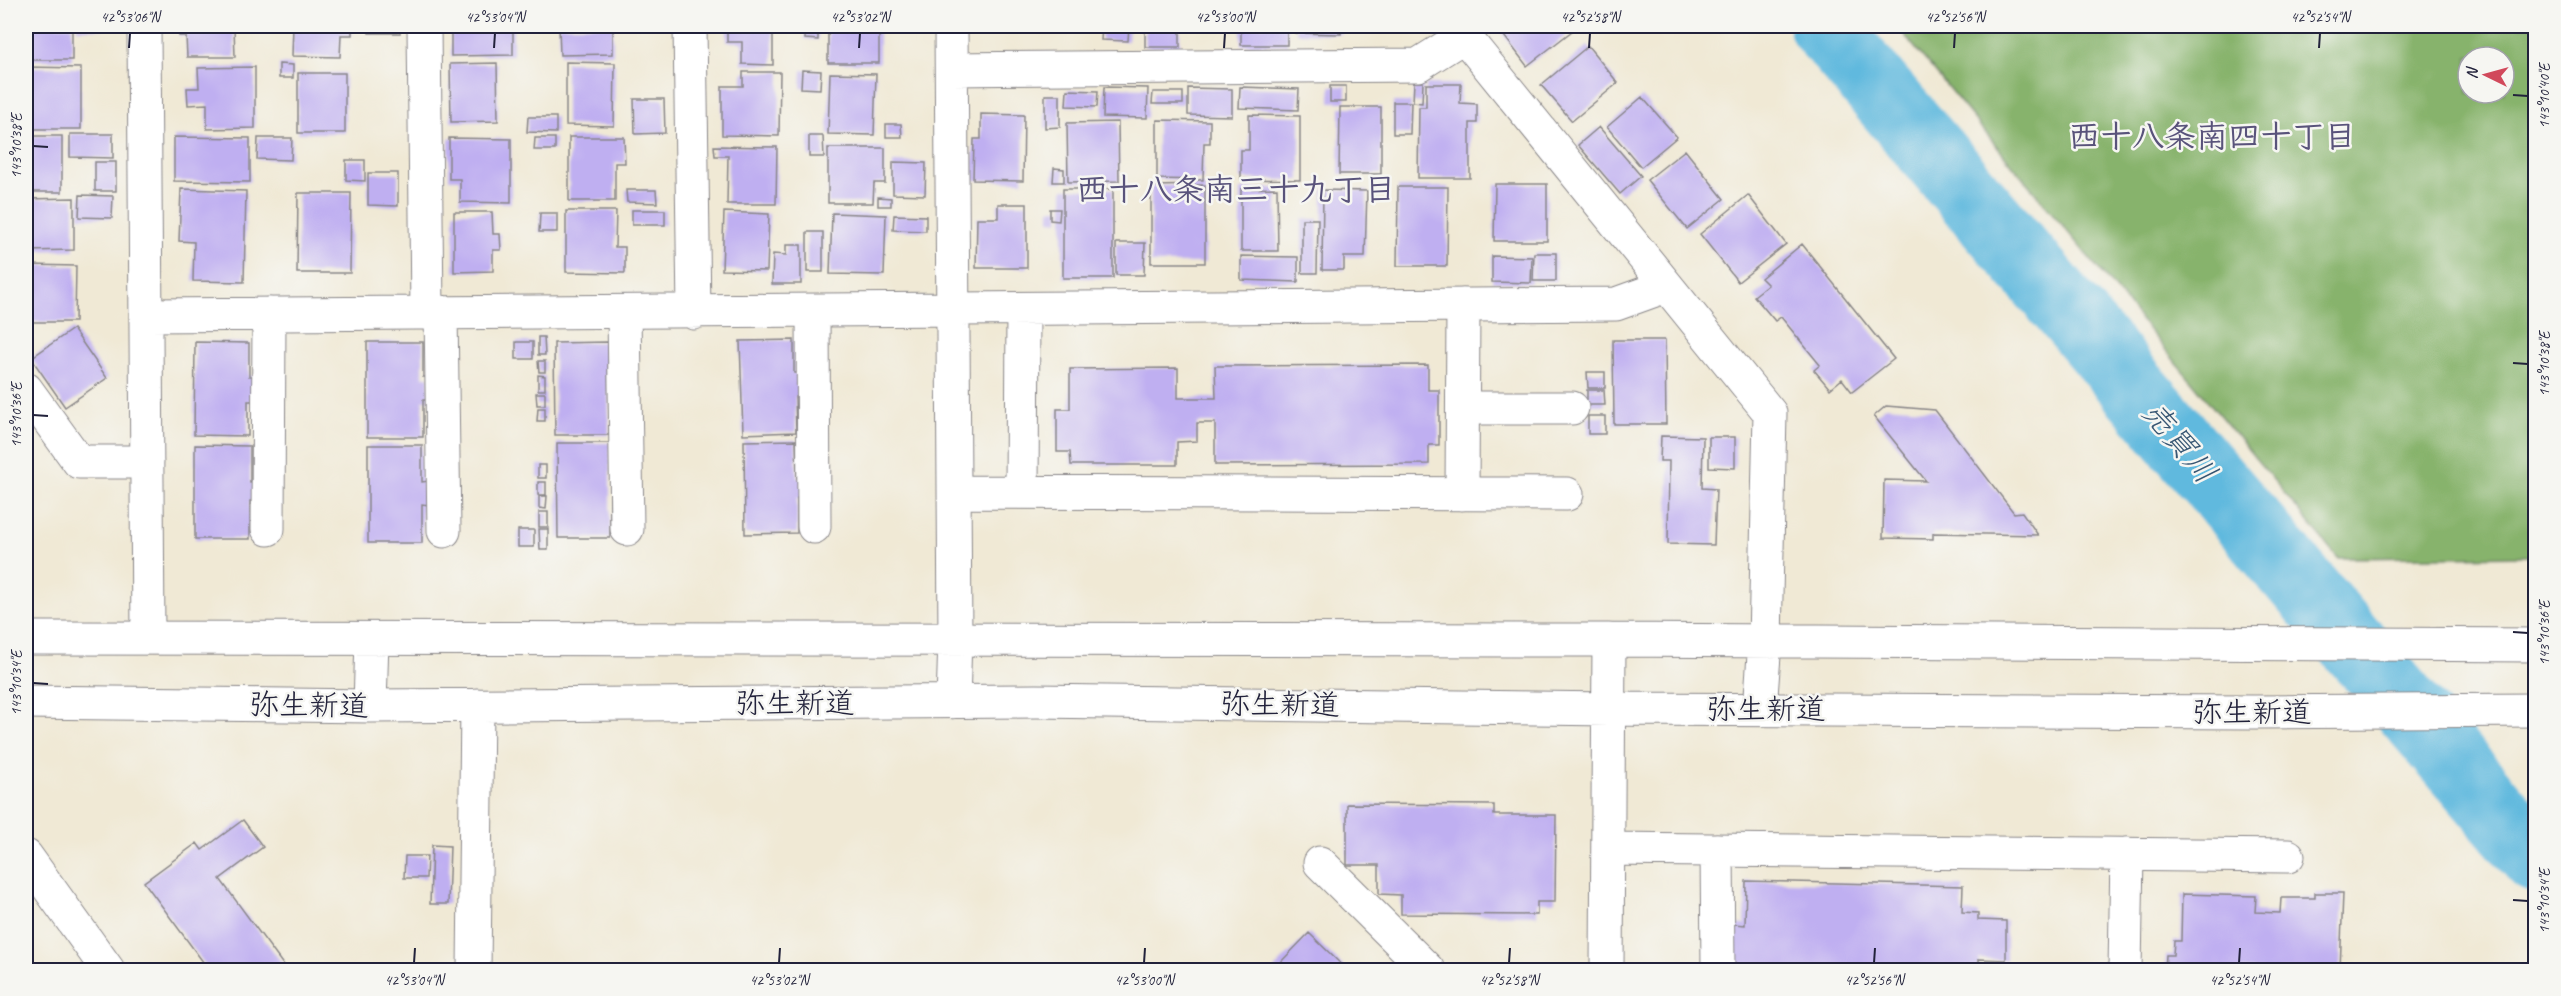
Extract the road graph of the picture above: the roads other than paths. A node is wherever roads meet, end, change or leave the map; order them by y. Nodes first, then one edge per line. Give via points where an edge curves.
1 (144, 26) edge
2 (424, 26) edge
3 (690, 26) edge
4 (951, 26) edge
5 (1460, 31) edge
6 (952, 69) junction
7 (1666, 286) junction
8 (1463, 305) junction
9 (1023, 310) junction
10 (953, 311) junction
11 (434, 312) junction
12 (624, 312) junction
13 (813, 312) junction
14 (694, 313) junction
15 (268, 314) junction
16 (148, 315) junction
17 (26, 389) edge
18 (1463, 408) junction
19 (1572, 408) dead end
20 (147, 462) junction
21 (954, 492) junction
22 (1022, 492) junction
23 (1462, 494) junction
24 (1567, 494) dead end
25 (814, 527) dead end
26 (268, 529) dead end
27 (627, 529) dead end
28 (444, 531) dead end
29 (26, 638) edge
30 (148, 638) junction
31 (372, 639) junction
32 (955, 639) junction
33 (1609, 640) junction
34 (1765, 642) junction
35 (2535, 645) edge
36 (26, 702) edge
37 (953, 702) junction
38 (477, 705) junction
39 (370, 706) junction
40 (1609, 709) junction
41 (1760, 709) junction
42 (2527, 710) edge
43 (1608, 849) junction
44 (1717, 850) junction
45 (2127, 854) junction
46 (26, 856) edge
47 (2288, 856) dead end
48 (1320, 863) dead end
49 (103, 969) edge
50 (474, 970) edge
51 (1428, 970) edge
52 (1607, 970) edge
53 (1718, 970) edge
54 (2125, 970) edge

1 - 16 street
2 - 11 street
3 - 14 street
4 - 6 street
5 - 6 street via 1418,65
5 - 7 street
6 - 10 street
7 - 8 street via 1616,304
7 - 34 street via 1770,413
8 - 9 street
8 - 18 street
9 - 10 street
9 - 22 street
10 - 13 street
10 - 21 street
11 - 12 street
11 - 15 street
11 - 28 street
12 - 14 street
12 - 27 street
13 - 14 street
13 - 25 street
15 - 16 street
15 - 26 street
16 - 20 street
17 - 20 street via 79,462
18 - 19 street
18 - 23 street
20 - 30 street
21 - 22 street
21 - 32 street
22 - 23 street
23 - 24 street
29 - 30 street
30 - 31 street
31 - 32 street
31 - 39 street
32 - 33 street
32 - 37 street
33 - 34 street
33 - 40 street
34 - 35 street
34 - 41 street
36 - 39 street, 弥生新道
37 - 38 street, 弥生新道
37 - 40 street, 弥生新道
38 - 39 street, 弥生新道
38 - 50 street
40 - 41 street, 弥生新道
40 - 43 street
41 - 42 street, 弥生新道
43 - 44 street
43 - 52 street
44 - 45 street
44 - 53 street
45 - 47 street
45 - 54 street
46 - 49 street
48 - 51 street

